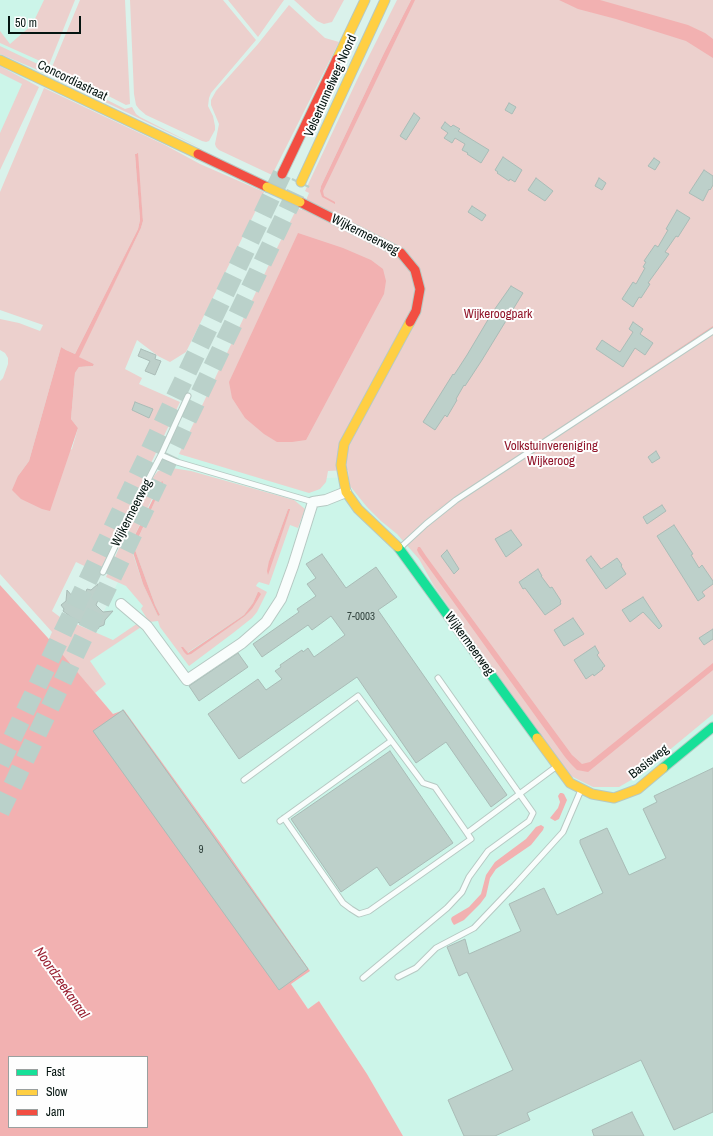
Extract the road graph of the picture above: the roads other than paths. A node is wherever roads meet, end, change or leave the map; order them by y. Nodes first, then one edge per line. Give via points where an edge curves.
1 (365, 0) edge
2 (385, 0) edge
3 (0, 60) edge
4 (133, 124) joint
5 (282, 174) tunnel mouth
6 (300, 182) tunnel mouth
7 (713, 331) edge
8 (188, 396) dead end
9 (161, 456) junction
10 (346, 492) junction
11 (313, 502) junction
12 (400, 549) junction
13 (103, 572) dead end
14 (121, 604) dead end
15 (438, 678) dead end
16 (713, 727) edge
17 (391, 741) junction
18 (557, 766) junction
19 (244, 780) dead end
20 (582, 789) junction
21 (520, 794) junction
22 (592, 794) joint
23 (467, 833) junction
24 (398, 977) dead end
25 (363, 978) dead end

1 - 5 main road, Velsertunnelweg Noord
2 - 6 main road, Velsertunnelweg Noord
3 - 4 main road, Concordiastraat
4 - 10 main road, Wijkermeerweg, bridge via 402,253 410,263 420,289 416,311 344,444 341,465
7 - 12 lane via 456,500
8 - 9 lane, Wijkermeerweg
9 - 11 lane
9 - 13 lane, Wijkermeerweg
10 - 11 street
10 - 12 main road, Wijkermeerweg via 358,509
11 - 14 street via 281,598 266,622 242,643 187,680 147,626
12 - 18 main road, Wijkermeerweg
15 - 21 lane
16 - 22 main road, Basisweg via 638,789 614,798
17 - 19 lane via 358,696
17 - 23 lane via 423,783 435,787
17 - 23 lane via 282,820 343,903 359,914 368,911 472,840
18 - 20 main road, Wijkermeerweg via 570,783
18 - 21 lane
20 - 22 main road, Wijkermeerweg
20 - 24 lane via 563,832 479,923 436,948 416,968
21 - 23 lane
21 - 25 lane via 532,813 529,821 488,851 462,892 447,908

